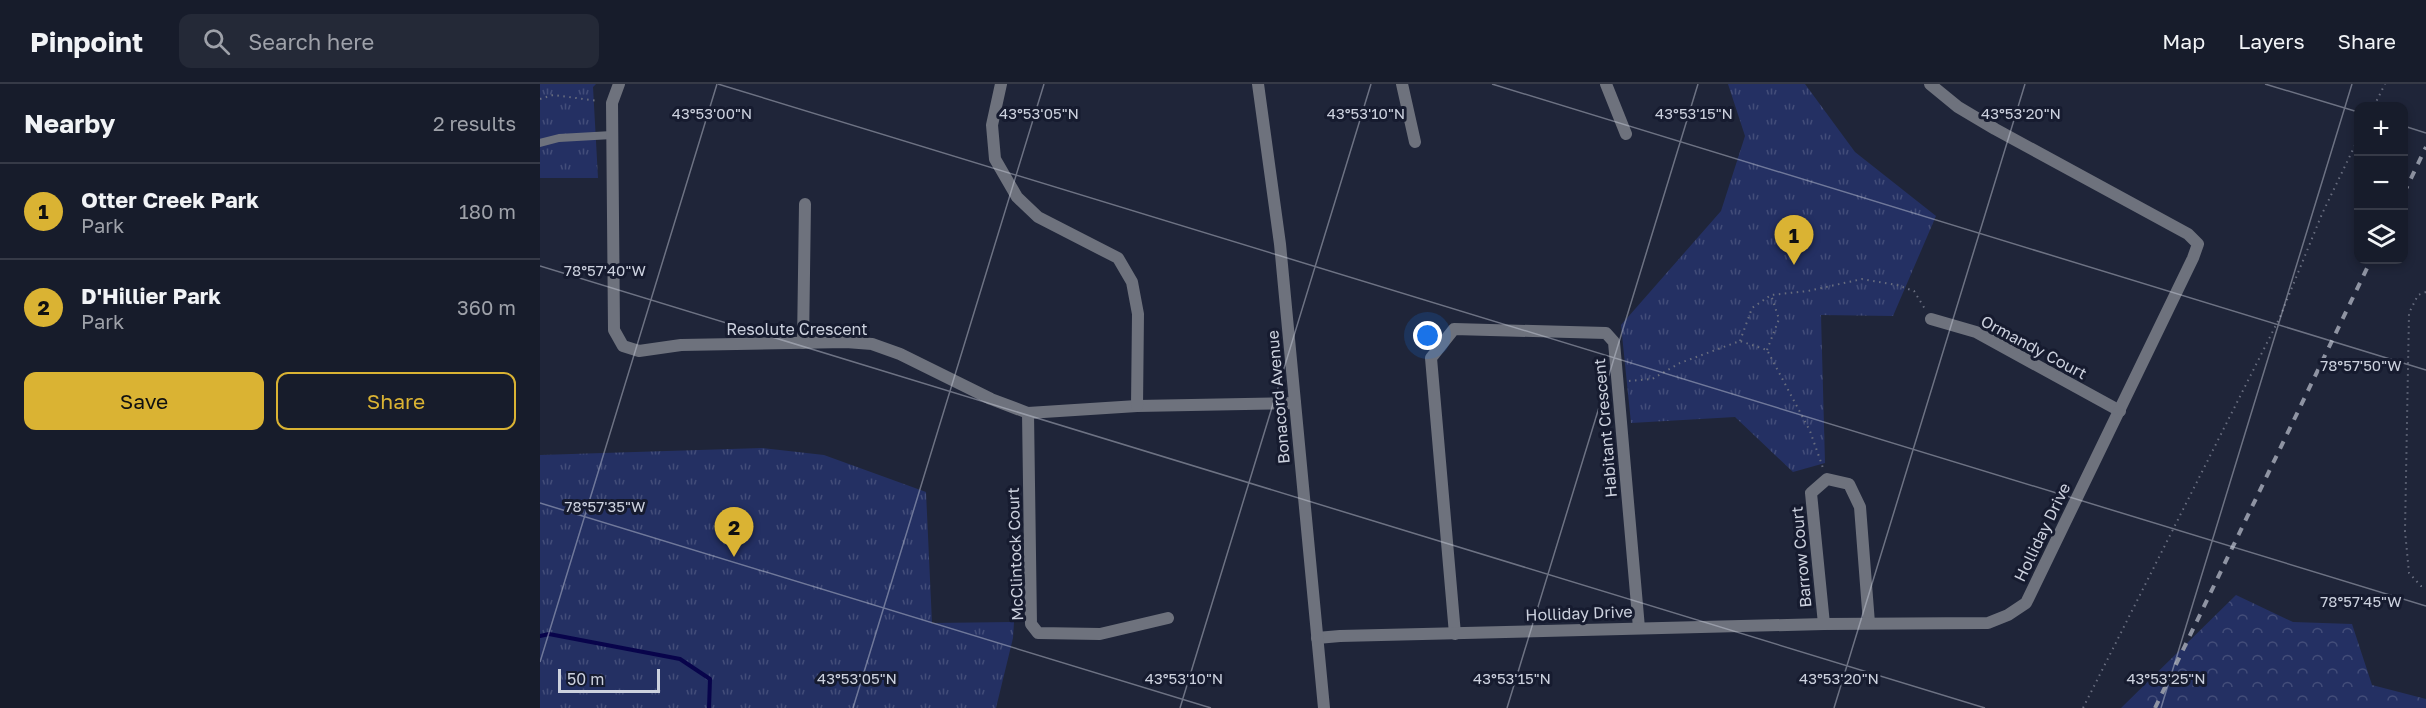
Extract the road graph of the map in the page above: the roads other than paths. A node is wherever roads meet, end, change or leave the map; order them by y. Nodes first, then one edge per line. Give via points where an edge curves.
1 (619, 84) edge
2 (1001, 84) edge
3 (1258, 84) edge
4 (1402, 84) edge
5 (1606, 84) edge
6 (1930, 84) edge
7 (1626, 134) dead end
8 (612, 135) junction
9 (1415, 142) dead end
10 (540, 143) edge
11 (805, 204) dead end
12 (1930, 318) road end
13 (802, 343) junction
14 (1295, 403) junction
15 (1137, 406) junction
16 (2120, 411) junction
17 (1028, 412) junction
18 (1168, 618) dead end
19 (1869, 623) junction
20 (1824, 624) junction
21 (1639, 628) junction
22 (1455, 634) junction
23 (1317, 638) junction
24 (1324, 708) edge

1 - 8 street, Resolute Crescent via 612,103
2 - 15 street via 992,125 995,159 1017,197 1038,217 1118,258 1132,282 1138,314
3 - 14 street, Bonacord Avenue via 1280,244
4 - 9 street
5 - 7 street
6 - 16 street, Holliday Drive via 1986,124 2188,234 2198,244
8 - 10 lane
8 - 13 street, Resolute Crescent via 614,330 623,346 639,351 681,345
11 - 13 street
12 - 16 street, Ormandy Court via 1976,332
13 - 17 street, Resolute Crescent via 872,344
14 - 15 street, Resolute Crescent
14 - 23 street, Bonacord Avenue
15 - 17 street, Resolute Crescent
16 - 19 street, Holliday Drive via 2026,603 1988,622
17 - 18 street, McClintock Court via 1031,624 1038,633 1100,634
19 - 20 street, Holliday Drive
19 - 20 street, Barrow Court via 1860,507 1849,484 1827,479 1811,493
20 - 21 street, Holliday Drive
21 - 22 street, Holliday Drive
21 - 22 street, Habitant Crescent via 1614,342 1606,333 1454,329 1431,358
22 - 23 street, Holliday Drive
23 - 24 street, Bonacord Avenue

